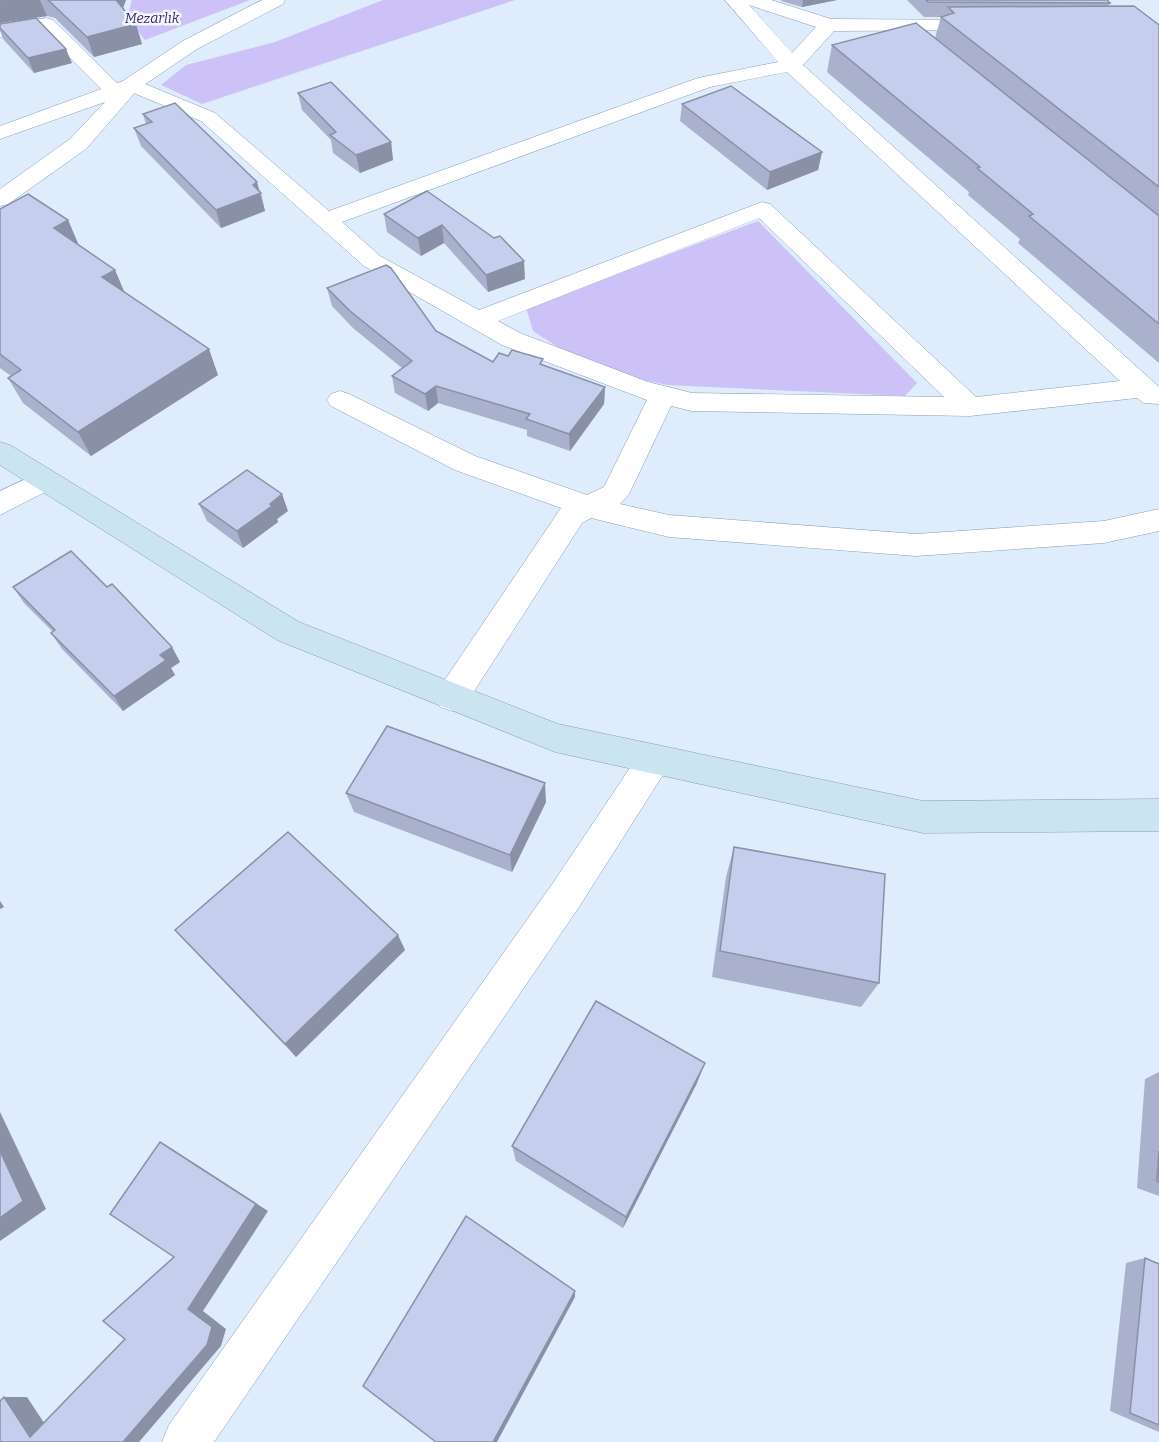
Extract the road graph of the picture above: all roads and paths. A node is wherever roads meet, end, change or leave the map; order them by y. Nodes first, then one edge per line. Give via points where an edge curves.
1 (276, 0) edge
2 (735, 0) edge
3 (752, 0) edge
4 (1007, 24) edge
5 (829, 25) junction
6 (908, 26) junction
7 (0, 31) edge
8 (923, 48) edge
9 (792, 65) junction
10 (123, 88) junction
11 (0, 133) edge
12 (0, 199) edge
13 (326, 220) junction
14 (477, 320) junction
15 (663, 395) junction
16 (1151, 395) edge
17 (340, 400) dead end
18 (970, 407) junction
19 (0, 452) edge
20 (45, 480) junction
21 (0, 504) edge
22 (588, 507) junction
23 (1159, 520) edge
24 (452, 697) junction
25 (654, 760) junction
26 (1159, 814) edge
27 (186, 1442) edge

1 - 10 street via 189,45
2 - 9 street
3 - 5 street
4 - 6 street
5 - 6 street
5 - 9 street
6 - 8 street
7 - 10 street via 46,24
9 - 13 street via 705,82
9 - 16 street
10 - 11 street
10 - 12 street via 78,144
10 - 13 street via 208,117
13 - 14 street via 372,261
14 - 15 street via 512,339
14 - 18 street via 762,209
15 - 18 street via 692,402
15 - 22 street via 615,494
16 - 18 street
17 - 22 street via 465,463
19 - 20 main road
20 - 21 street
20 - 24 main road via 288,631
22 - 23 street via 669,526 916,545 1104,532
22 - 24 street via 572,515
24 - 25 main road via 555,738
25 - 26 main road via 923,818
25 - 27 street via 566,895

